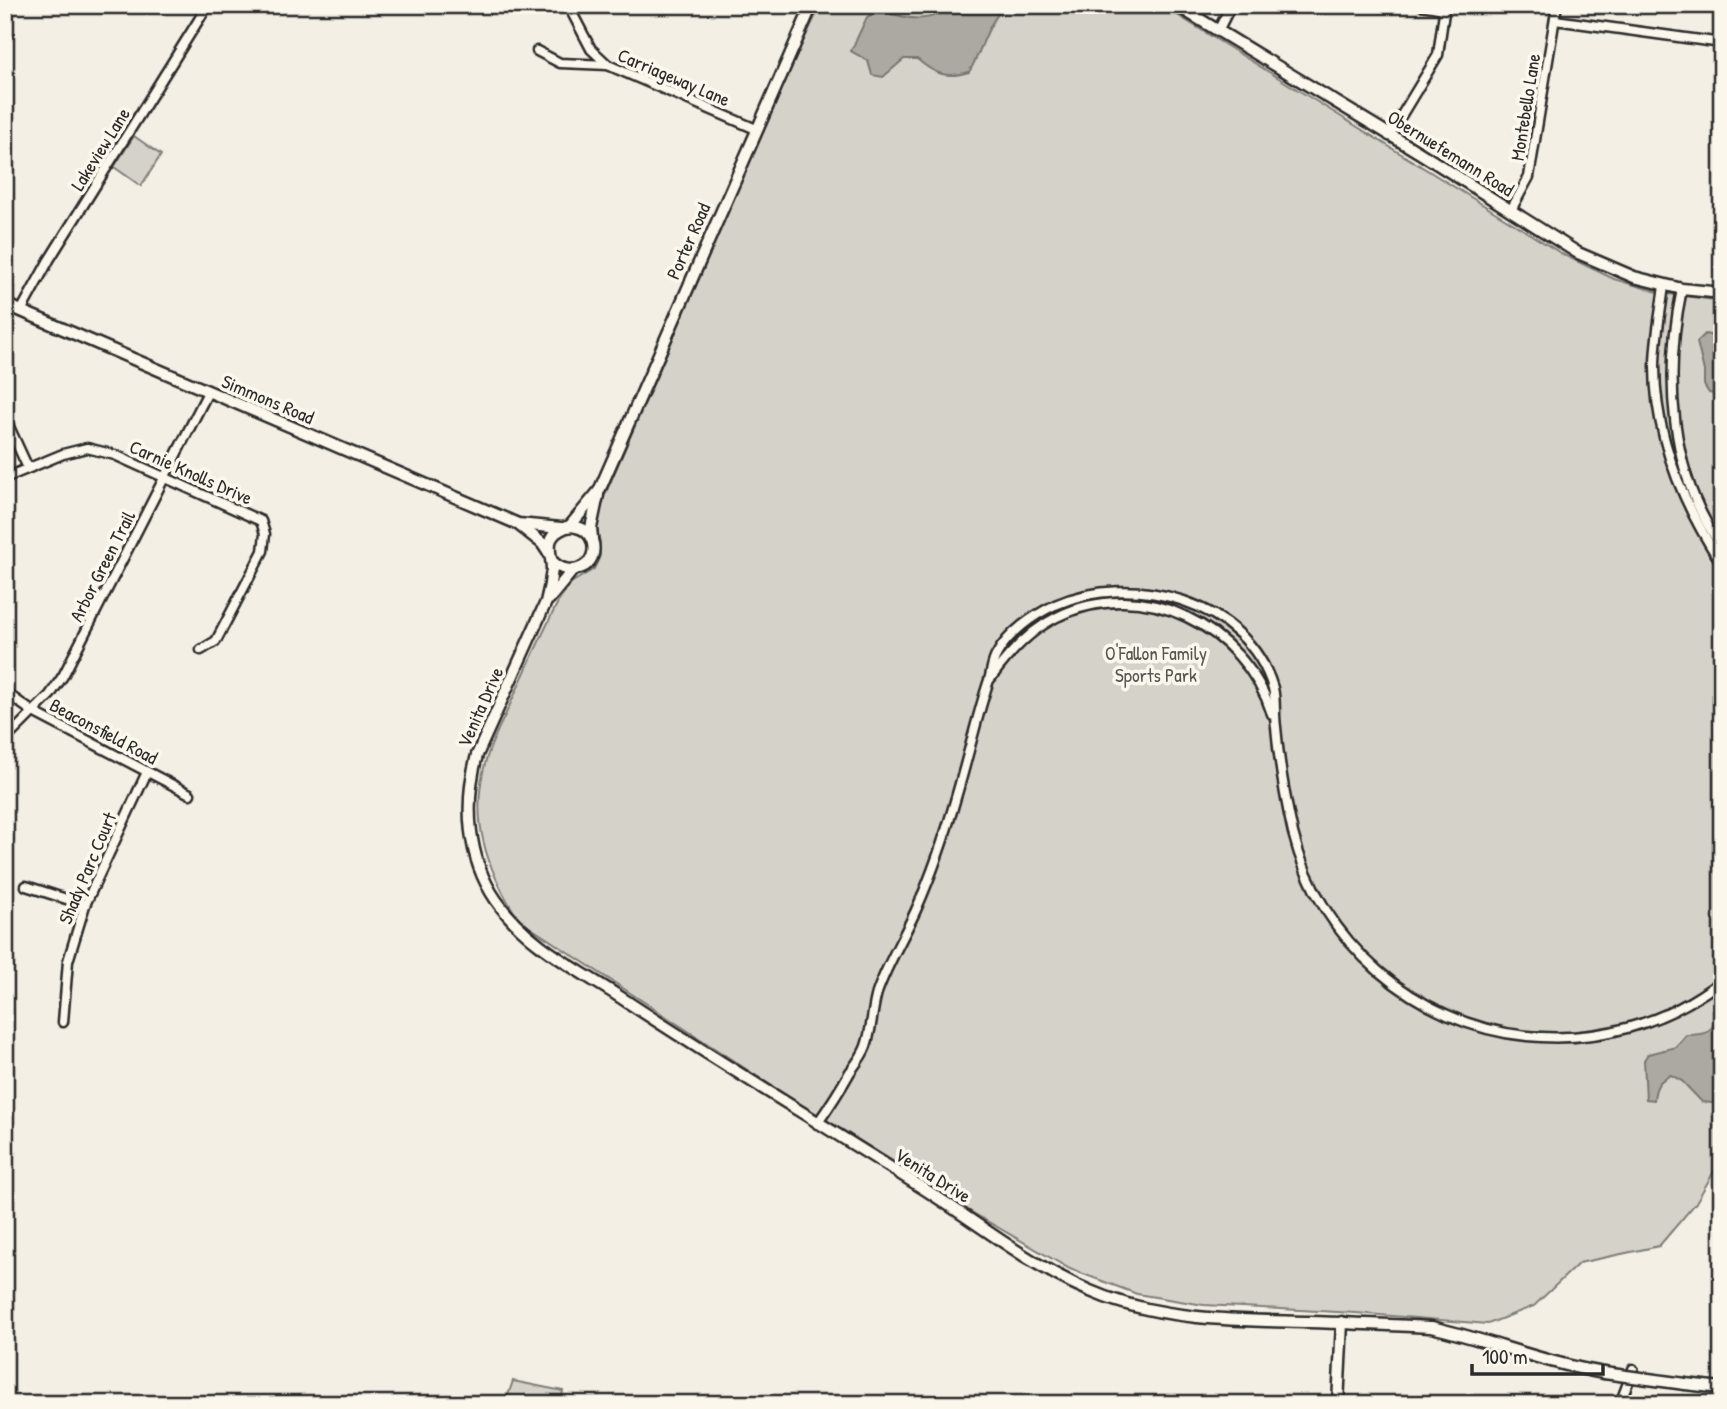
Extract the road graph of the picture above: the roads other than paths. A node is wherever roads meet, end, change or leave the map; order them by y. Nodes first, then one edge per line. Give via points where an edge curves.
1 (208, 5) edge
2 (811, 5) edge
3 (1176, 5) edge
4 (1231, 5) edge
5 (1421, 5) edge
6 (1557, 5) edge
7 (569, 7) dead end
8 (1445, 7) edge
9 (1555, 20) junction
10 (1218, 31) junction
11 (1722, 43) edge
12 (537, 51) dead end
13 (608, 65) junction
14 (756, 129) junction
15 (1389, 136) junction
16 (1511, 210) junction
17 (1664, 285) junction
18 (1682, 289) junction
19 (1722, 293) edge
20 (5, 304) edge
21 (21, 311) junction
22 (208, 392) junction
23 (5, 418) edge
24 (27, 468) junction
25 (166, 477) junction
26 (5, 478) edge
27 (598, 491) junction
28 (518, 524) junction
29 (566, 527) junction
30 (592, 541) junction
31 (1722, 547) edge
32 (551, 557) junction
33 (1722, 564) edge
34 (572, 571) junction
35 (546, 602) junction
36 (201, 650) dead end
37 (990, 680) junction
38 (5, 692) edge
39 (33, 712) junction
40 (1275, 726) junction
41 (5, 740) edge
42 (147, 772) junction
43 (190, 794) dead end
44 (26, 886) dead end
45 (85, 905) junction
46 (1722, 980) edge
47 (64, 1022) dead end
48 (817, 1124) junction
49 (1342, 1322) junction
50 (1633, 1369) dead end
51 (1722, 1388) edge
52 (1338, 1404) edge
53 (1619, 1404) edge

1 - 21 street, Lakeview Lane
2 - 14 street, Porter Road
3 - 10 street, Obernuefemann Road
4 - 10 street
5 - 8 street
6 - 9 street, Montebello Lane
7 - 13 street via 591,49
8 - 15 street via 1438,55
9 - 11 street
9 - 16 street, Montebello Lane via 1529,177
10 - 15 street, Obernuefemann Road
12 - 13 street, Carriageway Lane via 560,63
13 - 14 street, Carriageway Lane
14 - 27 street, Porter Road
15 - 16 street, Obernuefemann Road
16 - 17 street, Obernuefemann Road via 1578,253
17 - 18 street, Obernuefemann Road
17 - 33 street via 1655,367 1659,418 1687,503
18 - 19 street, Obernuefemann Road
18 - 31 street via 1673,362 1679,435 1692,492
20 - 21 street, Simmons Road
21 - 22 street, Simmons Road
22 - 25 street, Arbor Green Trail
22 - 28 street, Simmons Road
23 - 24 street
24 - 25 street, Carnie Knolls Drive via 87,448
24 - 26 street, Carnie Knolls Drive
25 - 36 street, Carnie Knolls Drive via 261,520 265,534 263,551 216,641
25 - 39 street, Arbor Green Trail via 63,676
27 - 29 street, Porter Road
27 - 30 street, Porter Road
28 - 29 street, Simmons Road
28 - 32 street, Simmons Road via 542,543
29 - 30 street via 583,529
29 - 32 street via 551,538
30 - 34 street via 589,562
32 - 34 street via 563,570
32 - 35 street, Venita Drive
34 - 35 street, Venita Drive
35 - 48 street, Venita Drive via 471,778 470,830 485,881 517,925 541,945
37 - 40 street via 1019,644 1056,617 1100,604 1154,606 1191,618 1228,644 1256,678
37 - 40 street via 998,651 1023,625 1054,606 1116,590 1159,593 1208,612 1245,642 1274,691
37 - 48 street via 936,861 877,994 866,1047
38 - 39 street, Beaconsfield Road
39 - 41 street, Arbor Green Trail
39 - 42 street, Beaconsfield Road
40 - 46 street via 1294,834 1322,905 1373,968 1431,1007 1496,1031 1573,1037 1614,1032 1653,1020
42 - 43 street, Beaconsfield Road
42 - 45 street, Shady Parc Court
44 - 45 street
45 - 47 street, Shady Parc Court via 68,961
48 - 49 street, Venita Drive via 1043,1266 1104,1296 1178,1316
49 - 51 street, Venita Drive, bridge via 1430,1327 1555,1363
49 - 52 street
50 - 53 street

